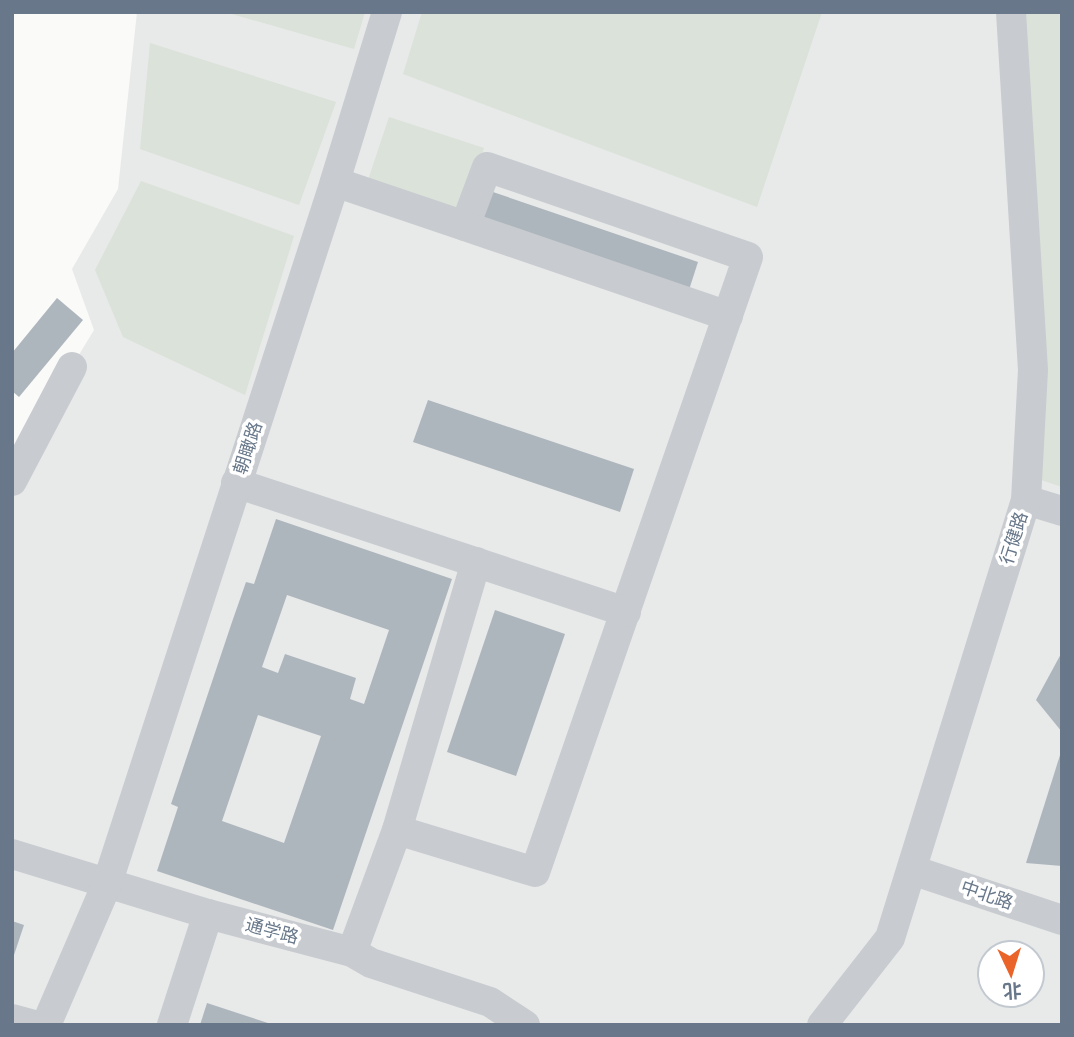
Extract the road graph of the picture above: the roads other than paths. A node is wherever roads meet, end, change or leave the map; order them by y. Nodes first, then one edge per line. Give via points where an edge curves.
1 (387, 12) edge
2 (1011, 12) edge
3 (335, 182) junction
4 (465, 226) junction
5 (728, 316) junction
6 (72, 367) dead end
7 (12, 481) edge
8 (236, 483) junction
9 (1026, 500) junction
10 (1062, 511) edge
11 (476, 562) junction
12 (626, 612) junction
13 (397, 830) junction
14 (12, 854) edge
15 (912, 870) junction
16 (107, 884) junction
17 (208, 914) junction
18 (1062, 920) edge
19 (352, 952) junction
20 (12, 1019) edge
21 (34, 1025) edge
22 (46, 1025) edge
23 (172, 1025) edge
24 (525, 1025) edge
25 (822, 1025) edge

1 - 3 street, 朝瞰路
2 - 9 street, 行健路 via 1033,370
3 - 4 street
3 - 8 street, 朝瞰路
4 - 5 street
4 - 5 street via 487,167 748,257
5 - 12 street
6 - 7 street
8 - 11 street
8 - 16 street, 朝瞰路
9 - 10 street
9 - 15 street, 行健路
11 - 12 street
11 - 13 street
12 - 13 street via 535,872
13 - 19 street
14 - 16 street, 通学路
15 - 18 street, 中北路
15 - 25 street, 行健路 via 891,938
16 - 17 street, 通学路
16 - 22 street, 朝瞰路
17 - 19 street, 通学路
17 - 23 street
19 - 24 street, 通学路 via 372,963 490,1002
20 - 21 street

